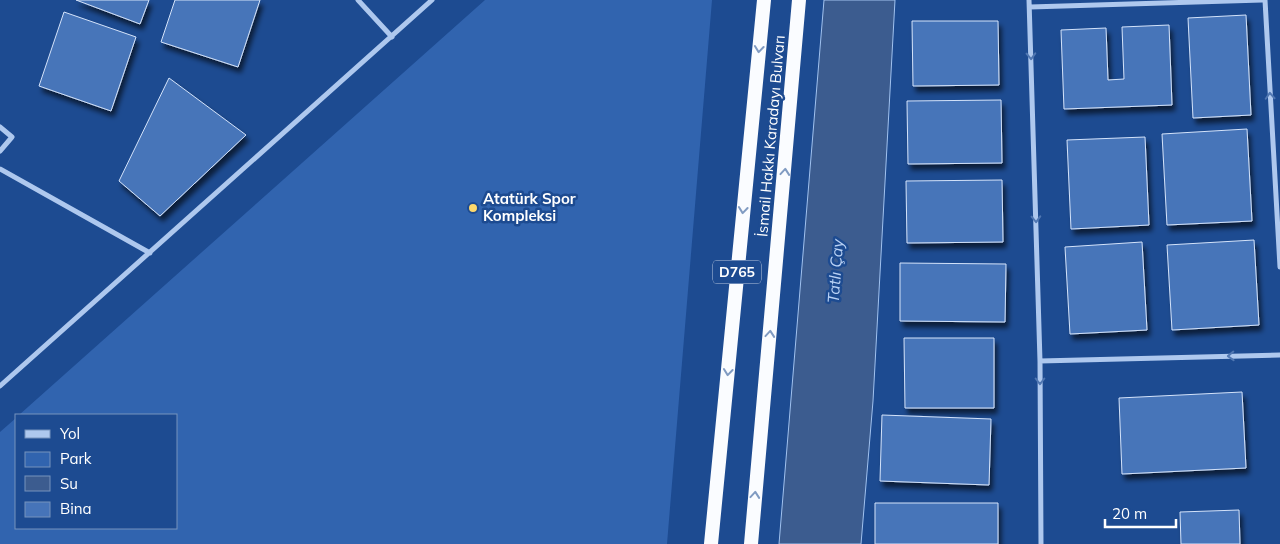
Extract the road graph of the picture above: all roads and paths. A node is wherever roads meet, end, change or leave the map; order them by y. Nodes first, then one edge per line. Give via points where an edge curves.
1 (358, 0) edge
2 (432, 0) edge
3 (764, 0) edge
4 (799, 0) edge
5 (1029, 0) edge
6 (1263, 0) edge
7 (1030, 7) junction
8 (392, 37) junction
9 (0, 127) edge
10 (0, 152) edge
11 (0, 168) edge
12 (150, 254) junction
13 (1280, 267) edge
14 (1280, 355) edge
15 (1040, 361) junction
16 (0, 386) edge
17 (711, 544) edge
18 (751, 544) edge
19 (1041, 544) edge

1 - 8 street
2 - 8 street
3 -> 17 highway, D765
18 -> 4 highway, İsmail Hakkı Karadayı Bulvarı / D765
5 - 7 street
6 - 7 street
13 -> 6 street
7 -> 15 street
8 - 12 street
9 - 10 street via 12,137
11 - 12 street
12 - 16 street
14 -> 15 street
15 -> 19 street

